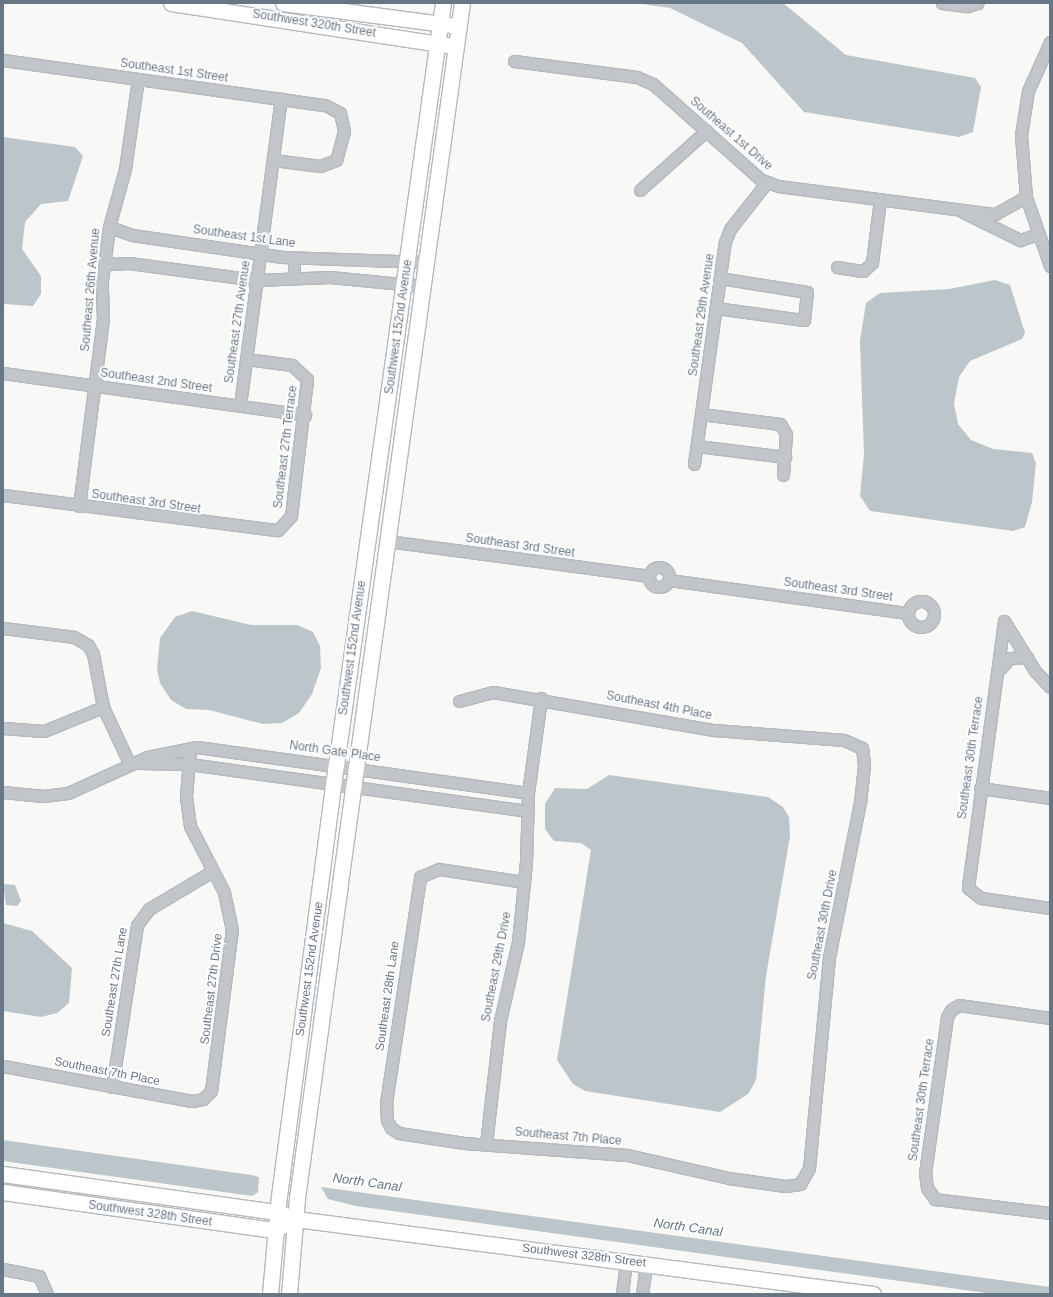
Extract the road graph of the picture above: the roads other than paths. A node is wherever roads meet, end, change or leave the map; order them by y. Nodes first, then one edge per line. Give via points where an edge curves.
1 (171, 3) edge
2 (283, 3) edge
3 (443, 3) edge
4 (462, 3) edge
5 (942, 3) edge
6 (973, 5) edge
7 (440, 24) junction
8 (459, 26) junction
9 (1050, 42) edge
10 (438, 44) junction
11 (456, 47) junction
12 (3, 60) edge
13 (514, 61) dead end
14 (138, 79) junction
15 (282, 99) junction
16 (706, 131) junction
17 (273, 160) junction
18 (767, 182) junction
19 (640, 190) dead end
20 (1026, 197) junction
21 (880, 200) junction
22 (963, 212) junction
23 (995, 214) junction
24 (109, 227) junction
25 (992, 228) junction
26 (1039, 234) junction
27 (260, 252) junction
28 (294, 257) junction
29 (408, 260) junction
30 (424, 262) junction
31 (104, 264) junction
32 (1050, 266) edge
33 (837, 267) dead end
34 (294, 278) junction
35 (720, 278) junction
36 (256, 280) junction
37 (405, 284) junction
38 (421, 286) junction
39 (716, 308) junction
40 (246, 359) junction
41 (3, 373) edge
42 (95, 385) junction
43 (240, 405) junction
44 (701, 414) junction
45 (305, 415) junction
46 (697, 446) junction
47 (784, 457) junction
48 (694, 464) dead end
49 (783, 475) dead end
50 (3, 495) edge
51 (79, 506) junction
52 (285, 526) joint
53 (388, 540) junction
54 (908, 613) dead end
55 (3, 628) edge
56 (1027, 657) junction
57 (996, 673) junction
58 (1050, 687) edge
59 (541, 698) junction
60 (459, 701) dead end
61 (103, 707) junction
62 (3, 728) edge
63 (857, 743) joint
64 (190, 748) junction
65 (263, 755) junction
66 (134, 764) junction
67 (189, 764) junction
68 (336, 764) junction
69 (358, 768) junction
70 (260, 774) junction
71 (435, 779) junction
72 (334, 784) junction
73 (355, 788) junction
74 (980, 788) junction
75 (3, 792) edge
76 (528, 793) junction
77 (433, 797) junction
78 (1050, 798) edge
79 (527, 811) junction
80 (211, 872) junction
81 (524, 882) junction
82 (1050, 908) edge
83 (1050, 1018) edge
84 (3, 1066) edge
85 (112, 1086) junction
86 (206, 1097) joint
87 (387, 1120) joint
88 (486, 1144) junction
89 (3, 1174) edge
90 (800, 1184) joint
91 (3, 1192) edge
92 (277, 1212) junction
93 (1050, 1213) edge
94 (296, 1219) junction
95 (275, 1230) junction
96 (626, 1262) junction
97 (646, 1264) junction
98 (3, 1269) edge
99 (47, 1294) edge
100 (270, 1294) edge
101 (289, 1294) edge
102 (622, 1294) edge
103 (642, 1294) edge
104 (873, 1294) edge

1 - 10 street, Southwest 320th Street
2 - 7 street, Southwest 320th Street
3 - 7 street, Southwest 152nd Avenue
4 - 8 street, Southwest 152nd Avenue
5 - 6 street
7 - 8 street, Southwest 320th Street
7 - 10 street, Southwest 152nd Avenue
8 - 11 street, Southwest 152nd Avenue
9 - 20 street via 1028,91 1023,115 1021,165
10 - 11 street, Southwest 320th Street
10 - 29 street, Southwest 152nd Avenue
11 - 30 street, Southwest 152nd Avenue
12 - 14 street, Southeast 1st Street
13 - 16 street, Southeast 1st Drive via 637,77 654,84
14 - 15 street, Southeast 1st Street
14 - 24 street, Southeast 26th Avenue via 125,169
15 - 17 street, Southeast 27th Avenue
15 - 17 street, Southeast 1st Street via 330,106 340,113 344,127 336,160 320,166
16 - 18 street, Southeast 1st Drive
16 - 19 street
17 - 27 street, Southeast 27th Avenue
18 - 21 street, Southeast 1st Drive
18 - 35 street, Southeast 29th Avenue via 730,229
20 - 23 street
20 - 26 street
21 - 22 street, Southeast 1st Drive
21 - 33 street via 872,263 863,271
22 - 23 street, Southeast 1st Drive
22 - 25 street, Southeast 1st Drive
23 - 25 street
24 - 27 street, Southeast 1st Lane via 132,235
24 - 31 street, Southeast 26th Avenue
25 - 26 street, Southeast 1st Drive via 1020,240
26 - 32 street
27 - 28 street, Southeast 1st Lane
27 - 36 street, Southeast 27th Avenue
28 - 29 street, Southeast 1st Lane
28 - 34 street
29 - 30 street, Southeast 1st Lane
29 - 37 street, Southwest 152nd Avenue
30 - 38 street, Southwest 152nd Avenue
31 - 36 street via 130,263
31 - 42 street, Southeast 26th Avenue via 103,320
34 - 36 street
34 - 37 street
35 - 39 street, Southeast 29th Avenue
35 - 39 street via 807,292 804,320
36 - 40 street, Southeast 27th Avenue
37 - 38 street
37 - 68 street, Southwest 152nd Avenue
38 - 53 street, Southwest 152nd Avenue
39 - 44 street, Southeast 29th Avenue
40 - 43 street, Southeast 27th Avenue
40 - 45 street, Southeast 27th Terrace via 292,365 302,371 308,385
41 - 42 street, Southeast 2nd Street
42 - 43 street, Southeast 2nd Street
42 - 51 street, Southeast 26th Avenue
43 - 45 street, Southeast 2nd Street
44 - 46 street, Southeast 29th Avenue
44 - 47 street via 780,424 786,434
45 - 52 street, Southeast 27th Terrace via 291,516
46 - 47 street
46 - 48 street, Southeast 29th Avenue
47 - 49 street
50 - 51 street, Southeast 3rd Street
51 - 52 street, Southeast 3rd Street via 270,532
53 - 54 street, Southeast 3rd Street via 648,576 655,587 662,587 669,580
53 - 69 street, Southwest 152nd Avenue
55 - 61 street via 74,637 88,645 93,654
56 - 57 street via 1010,658
56 - 57 street, Southeast 30th Terrace via 1004,621
56 - 58 street
57 - 74 street, Southeast 30th Terrace
59 - 60 street, Southeast 4th Place via 493,692
59 - 63 street, Southeast 4th Place via 700,728
59 - 76 street, Southeast 29th Drive
61 - 62 street via 44,731
61 - 66 street
63 - 90 street, Southeast 30th Drive via 864,752 862,788 829,957 816,1118 808,1171
64 - 65 street, North Gate Place
64 - 66 street, North Gate Place via 146,757
64 - 67 street, Southeast 27th Drive
65 - 68 street, North Gate Place
65 - 70 street
66 - 67 street, North Gate Place
66 - 75 street, North Gate Place via 64,794 43,796
67 - 70 street, North Gate Place
67 - 80 street, Southeast 27th Drive via 187,817 194,840
68 - 69 street, North Gate Place
68 - 72 street, Southwest 152nd Avenue
69 - 71 street, North Gate Place
69 - 73 street, Southwest 152nd Avenue
70 - 72 street, North Gate Place
71 - 76 street, North Gate Place
71 - 77 street
72 - 73 street, North Gate Place
72 - 92 street, Southwest 152nd Avenue
73 - 77 street, North Gate Place
73 - 94 street, Southwest 152nd Avenue
74 - 78 street
74 - 82 street, Southeast 30th Terrace via 967,880 975,896
76 - 79 street, Southeast 29th Drive
77 - 79 street, North Gate Place
79 - 81 street, Southeast 29th Drive
80 - 85 street, Southeast 27th Lane via 149,909 137,925
80 - 86 street, Southeast 27th Drive via 229,906 233,939 212,1087
81 - 87 street, Southeast 28th Lane via 439,869 420,876
81 - 88 street, Southeast 29th Drive via 518,942 500,1021
83 - 93 street, Southeast 30th Terrace via 959,1005 952,1010 947,1017 925,1173 930,1194 935,1199
84 - 85 street, Southeast 7th Place
85 - 86 street, Southeast 7th Place via 192,1101
87 - 88 street, Southeast 7th Place via 399,1133
88 - 90 street, Southeast 7th Place via 579,1149 649,1159 745,1180 791,1186
89 - 92 street, Southwest 328th Street
91 - 95 street, Southwest 328th Street
92 - 94 street, Southwest 328th Street
92 - 95 street, Southwest 152nd Avenue
94 - 95 street
94 - 96 street, Southwest 328th Street
94 - 101 street, Southwest 152nd Avenue
95 - 100 street, Southwest 152nd Avenue
96 - 97 street, Southwest 328th Street
96 - 102 street
97 - 103 street
97 - 104 street, Southwest 328th Street
98 - 99 street via 39,1276

